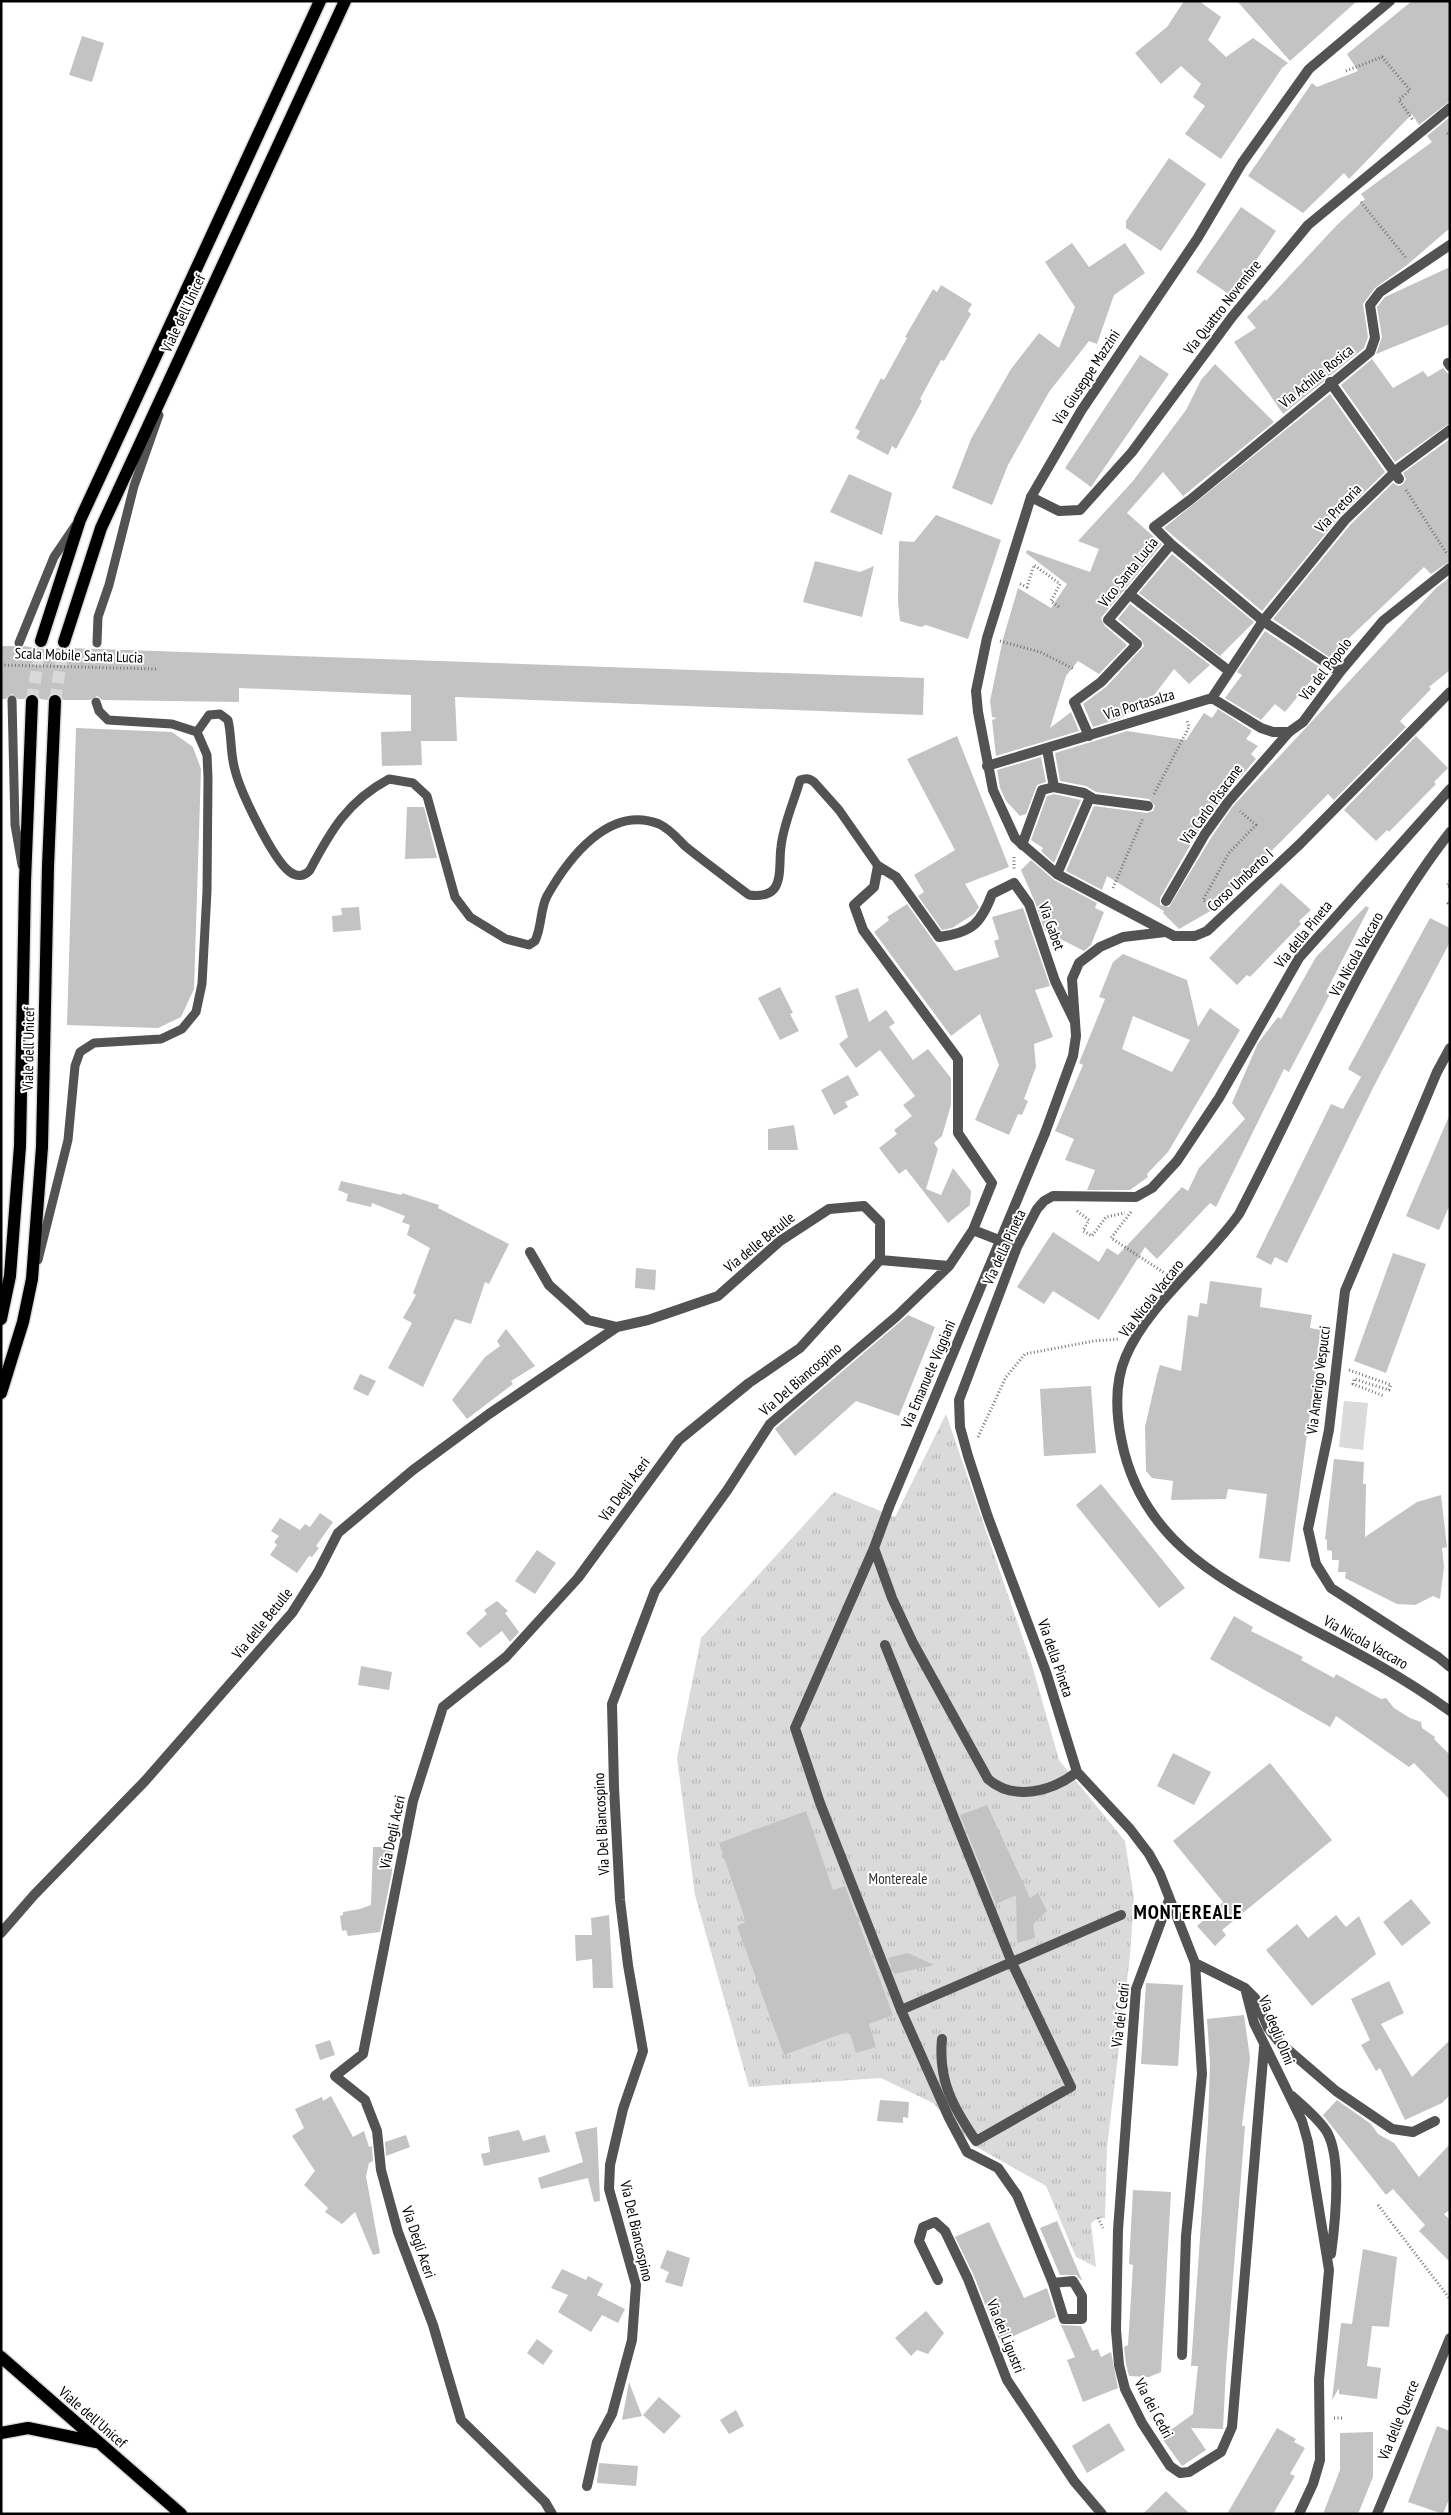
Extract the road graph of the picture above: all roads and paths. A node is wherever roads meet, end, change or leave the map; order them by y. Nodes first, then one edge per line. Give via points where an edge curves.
1 (320, 1) edge
2 (345, 1) edge
3 (1390, 1) edge
4 (1346, 71) dead end
5 (1450, 108) edge
6 (1413, 120) dead end
7 (1361, 202) dead end
8 (1450, 245) edge
9 (1399, 249) dead end
10 (173, 375) junction
11 (1330, 382) junction
12 (1450, 430) edge
13 (1397, 475) junction
14 (1031, 497) junction
15 (1190, 500) joint
16 (80, 520) junction
17 (1171, 544) junction
18 (1450, 558) edge
19 (1450, 568) edge
20 (1020, 584) dead end
21 (1129, 594) junction
22 (1059, 607) dead end
23 (1262, 621) junction
24 (41, 641) tunnel mouth
25 (1002, 641) dead end
26 (64, 642) tunnel mouth
27 (19, 643) dead end
28 (97, 643) dead end
29 (1, 665) edge
30 (156, 669) dead end
31 (1074, 669) dead end
32 (1229, 671) junction
33 (1340, 672) junction
34 (1450, 692) edge
35 (1212, 698) junction
36 (12, 700) dead end
37 (32, 701) tunnel mouth
38 (56, 701) tunnel mouth
39 (96, 702) dead end
40 (197, 732) junction
41 (1289, 732) junction
42 (1089, 736) junction
43 (1047, 749) junction
44 (987, 766) junction
45 (1054, 787) junction
46 (1450, 789) edge
47 (1090, 797) junction
48 (1228, 802) junction
49 (1148, 806) dead end
50 (1450, 832) edge
51 (1019, 841) junction
52 (878, 866) junction
53 (1057, 874) junction
54 (1450, 881) edge
55 (25, 882) junction
56 (1014, 883) junction
57 (1450, 888) edge
58 (1450, 900) edge
59 (1166, 901) dead end
60 (1450, 904) edge
61 (1223, 916) junction
62 (1165, 932) junction
63 (1074, 1022) junction
64 (1450, 1048) edge
65 (1069, 1210) dead end
66 (974, 1230) junction
67 (1017, 1247) junction
68 (530, 1252) dead end
69 (880, 1260) junction
70 (948, 1266) junction
71 (32, 1279) junction
72 (1179, 1282) junction
73 (1, 1319) edge
74 (617, 1327) junction
75 (1134, 1338) junction
76 (1345, 1378) dead end
77 (1, 1393) edge
78 (1384, 1396) dead end
79 (968, 1456) junction
80 (874, 1548) junction
81 (885, 1645) dead end
82 (1450, 1668) edge
83 (1450, 1711) edge
84 (1077, 1772) junction
85 (1169, 1900) junction
86 (1121, 1915) dead end
87 (1, 1933) edge
88 (1012, 1963) junction
89 (1195, 1963) junction
90 (1245, 1988) junction
91 (901, 2010) junction
92 (942, 2039) dead end
93 (1264, 2046) junction
94 (1287, 2091) junction
95 (1435, 2122) dead end
96 (1378, 2206) dead end
97 (1329, 2270) junction
98 (938, 2280) dead end
99 (1053, 2283) dead end
100 (1450, 2299) edge
101 (1450, 2338) edge
102 (1182, 2355) dead end
103 (1, 2357) edge
104 (1, 2433) edge
105 (96, 2442) junction
106 (587, 2486) dead end
107 (166, 2500) junction
108 (176, 2514) edge
109 (181, 2514) edge
110 (552, 2514) edge
111 (1102, 2514) edge
112 (1299, 2514) edge
113 (1377, 2514) edge

1 - 16 main road, Viale dell'Unicef
2 - 10 main road, Viale dell'Unicef
3 - 14 street, Via Giuseppe Mazzini via 1303,77 1242,163 1197,239 1081,411
4 - 6 path via 1382,57 1410,90 1399,100
5 - 14 street, Via Quattro Novembre via 1308,225 1232,317 1132,452 1080,510 1059,511
7 - 9 path
8 - 11 street, Via Achille Rosica via 1380,292 1370,305 1375,338 1370,352
10 - 26 main road, Viale dell'Unicef via 101,528
10 - 28 lane via 134,486 98,617
11 - 13 street
11 - 15 street, Via Achille Rosica
12 - 13 street, Via Pretoria
13 - 18 path
13 - 23 street, Via Pretoria via 1345,520
14 - 44 street, Via Giuseppe Mazzini via 987,638 976,691
15 - 17 street, Vico Santa Lucia via 1154,527
16 - 24 main road, Viale dell'Unicef
16 - 27 lane via 54,557
17 - 21 street, Vico Santa Lucia
17 - 23 street
19 - 33 street, Via del Popolo via 1384,621
20 - 22 path via 1027,587 1034,565 1060,584 1051,601
21 - 32 street
21 - 42 street, Vico Santa Lucia via 1108,620 1137,644 1101,682 1074,702
23 - 32 street
23 - 33 street
25 - 31 path via 1040,652
29 - 30 path, Scala Mobile Santa Lucia, bridge
32 - 35 street
33 - 41 street, Via del Popolo via 1303,722
34 - 61 street, Corso Umberto I via 1300,844
35 - 41 street via 1260,728
35 - 42 street, Via Portasalza
36 - 55 lane via 15,826
37 - 55 main road, Viale dell'Unicef
38 - 71 main road, Viale dell'Unicef via 48,866 42,1147
39 - 40 lane via 108,720 172,724
40 - 52 lane via 209,715 220,714 228,720 235,771 247,805 285,868 298,876 306,875 329,834 352,805 374,787 389,778 412,783 427,796 455,897 470,917 506,939 521,944 529,945 535,941 546,899 566,867 594,837 619,822 636,820 657,824 749,895 768,893 774,889 778,879 781,845 800,780 804,778 810,778 839,810
40 - 71 lane via 207,755 208,778 204,947 202,984 196,1012 182,1029 161,1039 94,1044 80,1052 75,1066 68,1140
41 - 48 street, Via Carlo Pisacane
42 - 43 street, Via Portasalza
43 - 44 street, Via Portasalza
43 - 45 street
44 - 51 street, Via Giuseppe Mazzini via 993,790
45 - 47 street
45 - 51 street via 1042,790
46 - 67 street, Via della Pineta via 1299,958 1219,1098 1177,1161 1152,1188 1136,1197 1053,1196 1040,1205
47 - 49 street
47 - 53 street
48 - 59 street, Via Carlo Pisacane via 1205,834
48 - 61 path via 1256,825 1229,853 1203,900
50 - 72 street, Via Nicola Vaccaro via 1401,903 1345,1004 1239,1214 1228,1231
51 - 53 street, Corso Umberto I
51 - 56 path
52 - 56 street via 896,877 939,937 959,934 976,925 985,914 992,894
52 - 66 street, Via Del Biancospino via 874,887 854,905 863,930 958,1059 958,1133 992,1183
53 - 62 street, Corso Umberto I
54 - 57 path via 1447,886
55 - 73 main road, Viale dell'Unicef via 20,1146 10,1276
56 - 63 street, Via Gabet via 1029,904 1055,981
58 - 60 path
61 - 62 street, Corso Umberto I via 1207,931 1195,936 1174,936
62 - 63 street, Via Emanuele Viggiani via 1123,937 1100,946 1079,963 1072,979
63 - 80 street, Via Emanuele Viggiani, bridge via 1073,1056 1045,1133
64 - 82 street, Via Amerigo Vespucci via 1345,1291 1328,1430 1308,1529 1316,1564 1331,1588
65 - 72 path via 1077,1211 1089,1220 1083,1231 1092,1236 1106,1217 1132,1212 1111,1238
66 - 67 street
66 - 70 street, Via Del Biancospino
67 - 79 street, Via della Pineta via 959,1400 960,1426
68 - 74 street, Via delle Betulle via 549,1285 588,1320
69 - 70 street
69 - 74 street, Via delle Betulle via 880,1222 864,1206 829,1208 780,1241 718,1296
69 - 110 street, Via Degli Aceri via 800,1348 749,1382 679,1440 578,1578 506,1657 442,1707 412,1801 363,2054 336,2076 365,2100 377,2131 380,2170 398,2232 434,2325 461,2420 545,2502
70 - 106 street, Via Del Biancospino via 897,1316 770,1424 655,1591 612,1704 620,1900 643,2051 623,2109 610,2165 609,2189 636,2284 632,2340 612,2414 597,2442
71 - 77 main road, Viale dell'Unicef via 24,1322
72 - 75 street, Via Nicola Vaccaro
74 - 87 street, Via delle Betulle via 413,1470 338,1533 292,1613 145,1781
75 - 79 path via 1094,1341 1025,1354 1006,1376
75 - 83 street, Via Nicola Vaccaro via 1120,1374 1118,1424 1124,1455 1136,1488 1149,1512 1165,1531 1190,1556 1226,1581 1397,1675
76 - 78 path via 1347,1370 1391,1385 1389,1390 1354,1379 1353,1384
79 - 84 street, Via della Pineta via 1046,1672
80 - 84 street via 912,1642 988,1779 1006,1790 1037,1791 1053,1787
80 - 91 street, Via Emanuele Viggiani via 795,1728 820,1803
81 - 88 street
84 - 85 street via 1149,1854
85 - 89 street
85 - 93 street, Via dei Cedri via 1136,1989 1121,2178 1116,2330 1125,2389 1170,2466 1180,2473 1189,2472 1221,2452 1232,2427
86 - 88 street
88 - 91 street
88 - 92 street via 1071,2087 976,2141 955,2112 946,2087 940,2062
89 - 90 street, Via degli Olmi
89 - 102 street via 1202,2074 1186,2236
90 - 93 street, Via degli Olmi
90 - 95 street via 1255,1998 1268,2028 1279,2042 1336,2091 1392,2129 1414,2132
91 - 99 street, Via Emanuele Viggiani via 948,2118 967,2152 998,2168 1017,2195
93 - 94 street, Via degli Olmi
94 - 97 street, Via degli Olmi via 1308,2142
94 - 97 street via 1316,2117 1331,2142 1335,2198
96 - 100 path
97 - 112 street via 1319,2380 1320,2460
98 - 111 street, Via dei Ligustri via 919,2241 923,2227 935,2222 944,2231 968,2279 1007,2380 1074,2481
101 - 113 street, Via delle Querce
103 - 105 main road, Viale dell'Unicef
104 - 105 main road via 28,2428
105 - 107 main road, Viale dell'Unicef
107 - 108 main road, Viale dell'Unicef
107 - 109 main road, Viale dell'Unicef

